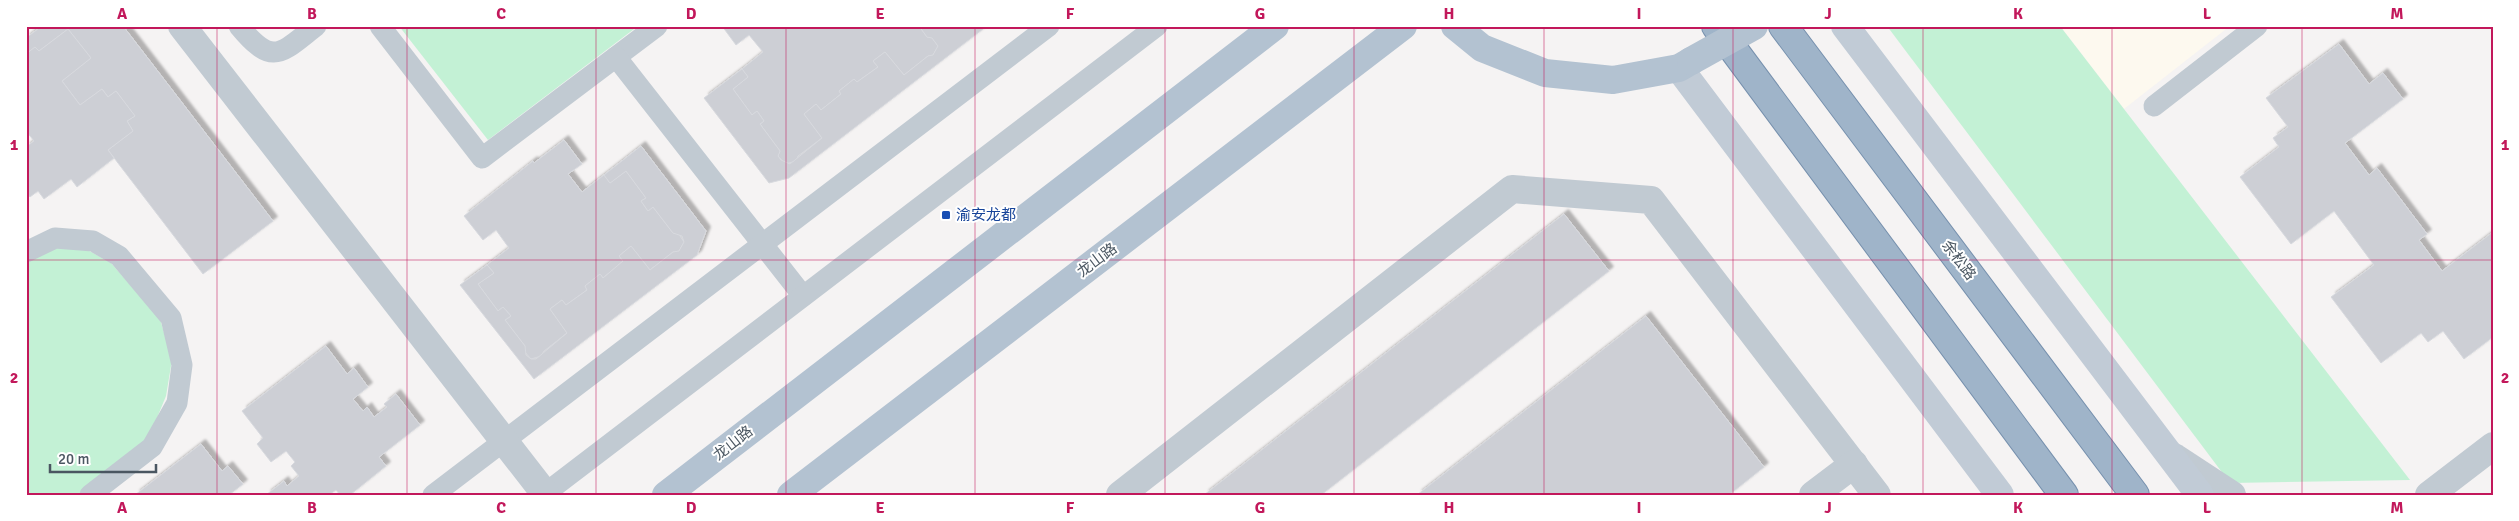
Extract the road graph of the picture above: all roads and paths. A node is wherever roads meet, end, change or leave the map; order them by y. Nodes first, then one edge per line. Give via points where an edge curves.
1 (182, 26) edge
2 (239, 26) edge
3 (316, 26) edge
4 (380, 26) edge
5 (657, 26) edge
6 (1048, 26) edge
7 (1157, 26) edge
8 (1275, 26) edge
9 (1403, 26) edge
10 (1454, 26) edge
11 (1716, 26) edge
12 (1754, 26) edge
13 (1783, 26) edge
14 (1845, 26) edge
15 (2258, 26) edge
16 (616, 57) junction
17 (1685, 64) junction
18 (2154, 106) dead end
19 (761, 243) junction
20 (26, 252) edge
21 (803, 296) junction
22 (502, 441) junction
23 (2493, 446) edge
24 (2171, 455) junction
25 (1854, 464) junction
26 (545, 494) edge
27 (90, 495) edge
28 (433, 495) edge
29 (666, 495) edge
30 (791, 495) edge
31 (1120, 495) edge
32 (1813, 495) edge
33 (1877, 495) edge
34 (2000, 495) edge
35 (2064, 495) edge
36 (2135, 495) edge
37 (2200, 495) edge
38 (2232, 495) edge
39 (2429, 495) edge

1 - 22 street
2 - 3 lane via 254,45 272,53 283,52
4 - 16 lane via 482,158
5 - 16 lane
6 - 19 lane
7 - 21 lane
8 - 29 main road, 龙山路
9 - 30 main road, 龙山路
10 - 17 main road via 1482,48 1545,73 1612,80
11 - 35 highway
12 - 17 main road, bridge
13 - 36 highway, 余松路
14 - 24 main road
15 - 18 lane
16 - 19 lane
17 - 34 main road
19 - 21 lane
19 - 22 lane
20 - 27 lane via 55,238 93,241 120,256 171,318 182,365 176,403 152,447
21 - 26 lane
22 - 26 street
22 - 28 lane
23 - 39 street
24 - 37 main road
24 - 38 street
25 - 31 street via 1651,200 1512,189
25 - 32 street
25 - 33 street

